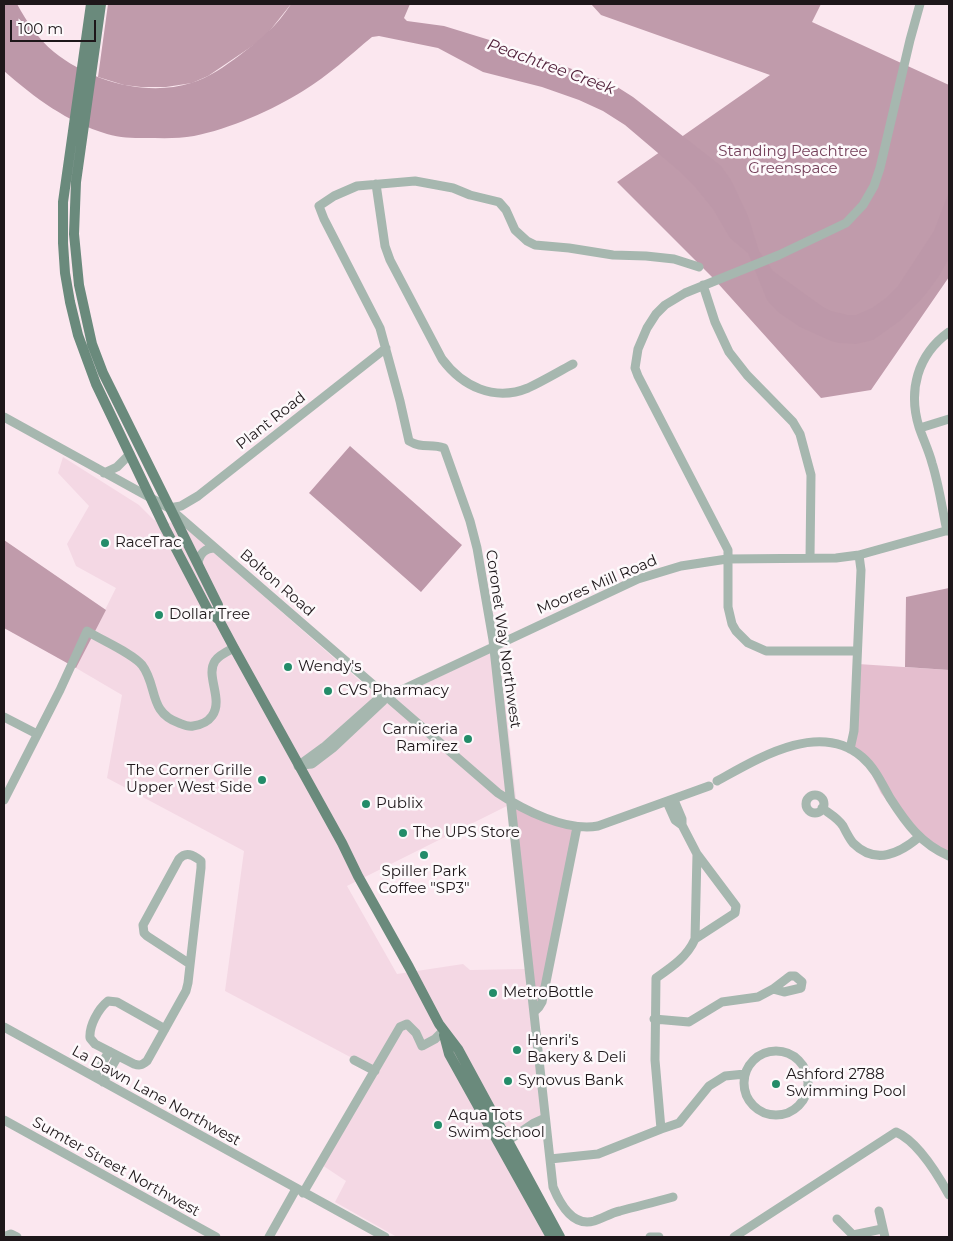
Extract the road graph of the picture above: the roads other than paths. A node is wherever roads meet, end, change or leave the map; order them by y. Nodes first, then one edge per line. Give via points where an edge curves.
1 (920, 4) edge
2 (96, 5) edge
3 (74, 153) junction
4 (376, 184) junction
5 (699, 267) dead end
6 (702, 285) junction
7 (949, 332) edge
8 (386, 348) junction
9 (572, 364) dead end
10 (4, 417) edge
11 (949, 420) edge
12 (920, 428) junction
13 (130, 454) junction
14 (104, 473) junction
15 (152, 500) junction
16 (169, 508) junction
17 (948, 530) edge
18 (215, 548) junction
19 (859, 555) junction
20 (810, 558) junction
21 (727, 559) junction
22 (198, 564) junction
23 (219, 620) junction
24 (493, 646) junction
25 (234, 648) junction
26 (857, 651) junction
27 (386, 696) junction
28 (4, 717) edge
29 (38, 734) junction
30 (850, 749) junction
31 (298, 766) junction
32 (4, 800) edge
33 (671, 801) junction
34 (511, 802) junction
35 (822, 808) dead end
36 (577, 827) junction
37 (918, 837) junction
38 (697, 854) junction
39 (949, 856) edge
40 (695, 939) junction
41 (190, 964) junction
42 (773, 989) dead end
43 (534, 1012) junction
44 (654, 1019) junction
45 (4, 1027) edge
46 (164, 1029) junction
47 (443, 1032) junction
48 (113, 1054) junction
49 (354, 1060) dead end
50 (375, 1071) junction
51 (745, 1074) junction
52 (99, 1080) junction
53 (545, 1118) junction
54 (4, 1120) edge
55 (661, 1129) junction
56 (504, 1143) junction
57 (550, 1160) junction
58 (300, 1191) junction
59 (949, 1195) edge
60 (673, 1197) dead end
61 (879, 1211) dead end
62 (837, 1219) dead end
63 (884, 1233) edge
64 (853, 1236) edge
65 (4, 1237) edge
66 (17, 1237) edge
67 (216, 1237) edge
68 (269, 1237) edge
69 (385, 1237) edge
70 (551, 1237) edge
71 (560, 1237) edge
72 (650, 1237) edge
73 (659, 1237) edge
74 (734, 1237) edge

1 - 6 street via 880,168 864,206 839,227
2 - 3 main road via 86,104
2 - 3 main road via 77,94
3 - 13 main road via 63,202 65,273 70,302 84,354
3 - 16 main road via 78,285 92,344
4 - 5 street, Coronet Way Northwest via 415,181 499,202 514,230 535,245 674,259
4 - 8 street, Coronet Way Northwest via 357,186 319,206 380,328
4 - 9 street via 390,260 450,370 472,386 491,392 511,392 528,388
6 - 20 street via 729,352 800,434 811,475
6 - 21 street via 675,298 656,314 638,349 635,368 728,550
7 - 12 street via 918,370 914,387
8 - 16 street, Plant Road via 198,496 182,506
8 - 24 street, Coronet Way Northwest via 409,441 417,446 444,448 452,470 477,548
10 - 14 street, Bolton Road
11 - 12 street
12 - 17 street
13 - 14 street via 117,467
13 - 15 main road
14 - 15 street, Bolton Road
15 - 16 street, Bolton Road
15 - 23 main road via 208,610
16 - 18 street, Bolton Road
16 - 22 main road
17 - 19 street, Moores Mill Road
18 - 22 street via 202,552
18 - 27 street, Bolton Road
19 - 20 street, Moores Mill Road
19 - 26 street
20 - 21 street, Moores Mill Road
21 - 24 street, Moores Mill Road via 658,572
21 - 26 street via 729,615 736,632 748,643 772,652
22 - 23 main road via 218,605
23 - 25 main road
24 - 27 street, Moores Mill Road
24 - 34 street, Coronet Way Northwest
25 - 29 street via 216,660 213,667 216,711 204,724 189,727 173,722 159,709 147,676 135,658 85,635
25 - 31 main road
26 - 30 street via 854,731
27 - 31 street, Moores Mill Road via 333,748 312,764
27 - 34 street, Bolton Road
28 - 29 street
29 - 32 street
30 - 33 street via 826,742 793,745
30 - 37 street via 871,766 902,818
31 - 47 main road
33 - 36 street via 598,826
33 - 38 street
34 - 36 street, Bolton Road
34 - 43 street, Coronet Way Northwest
35 - 37 street via 838,820 854,844 870,853 896,853
36 - 43 street via 542,1002
37 - 39 street
38 - 40 street
38 - 40 street via 736,906 735,913
40 - 44 street via 689,951 656,978
41 - 41 street via 201,861 183,854 144,929 147,936
41 - 46 street via 186,991
42 - 44 street via 758,997 722,1002 689,1022
43 - 53 street, Coronet Way Northwest
44 - 55 street
45 - 52 street, La Dawn Lane Northwest
46 - 48 street via 147,1061 138,1066
46 - 48 street via 117,1002 108,1001 102,1005 89,1030 95,1044
47 - 50 street via 422,1046 411,1026 403,1025
47 - 56 main road via 458,1049
48 - 52 street
49 - 50 street
50 - 58 street
51 - 51 street via 761,1054 786,1052 797,1058 805,1069 809,1081 807,1094 801,1105 791,1112 767,1114 748,1099 744,1087
51 - 55 street via 725,1076 709,1086 679,1123
52 - 58 street, La Dawn Lane Northwest
53 - 56 street
53 - 57 street, Coronet Way Northwest
54 - 67 street, Sumter Street Northwest
55 - 57 street via 598,1154
56 - 70 main road
56 - 71 main road
57 - 60 street, Coronet Way Northwest via 558,1199 574,1218 585,1222
58 - 68 street
58 - 69 street, La Dawn Lane Northwest
59 - 74 street via 916,1146 896,1132
61 - 63 street
62 - 64 street
63 - 64 street
65 - 66 street via 11,1234
72 - 73 street

